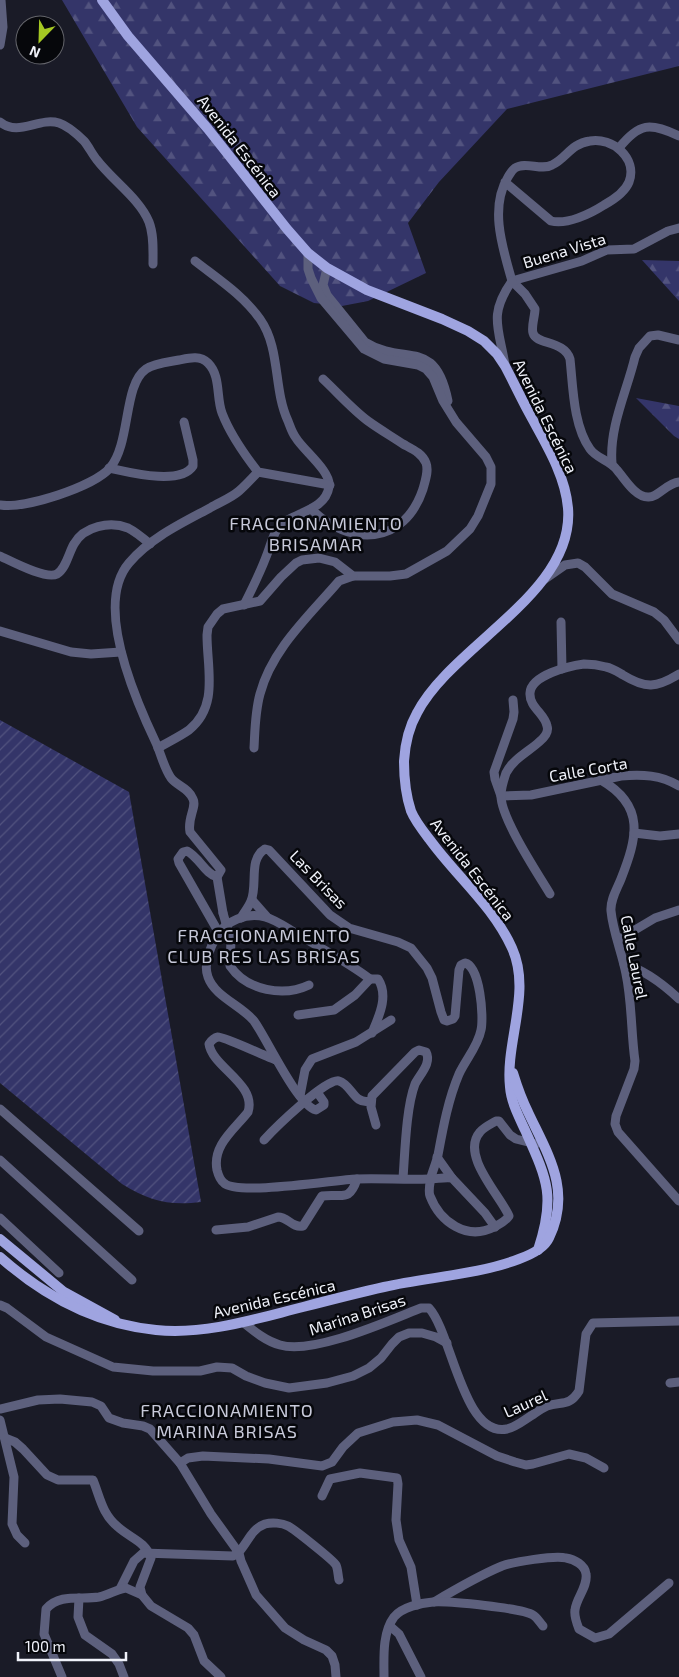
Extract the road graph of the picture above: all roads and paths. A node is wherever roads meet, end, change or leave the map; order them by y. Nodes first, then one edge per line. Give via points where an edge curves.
1 (2, 0) edge
2 (102, 0) edge
3 (111, 0) edge
4 (118, 20) junction
5 (0, 44) edge
6 (0, 122) edge
7 (679, 136) edge
8 (619, 148) junction
9 (505, 182) junction
10 (679, 228) edge
11 (308, 253) junction
12 (195, 261) dead end
13 (153, 264) dead end
14 (327, 268) junction
15 (512, 280) junction
16 (679, 340) edge
17 (506, 366) junction
18 (323, 379) dead end
19 (450, 411) junction
20 (184, 422) dead end
21 (612, 463) junction
22 (109, 468) junction
23 (258, 472) junction
24 (679, 482) edge
25 (330, 485) junction
26 (0, 505) edge
27 (311, 509) junction
28 (150, 544) junction
29 (0, 556) edge
30 (353, 576) junction
31 (542, 582) junction
32 (244, 605) junction
33 (561, 622) dead end
34 (0, 631) edge
35 (679, 640) edge
36 (121, 652) junction
37 (562, 669) junction
38 (679, 674) edge
39 (513, 700) dead end
40 (158, 748) junction
41 (254, 748) dead end
42 (601, 780) junction
43 (679, 786) edge
44 (501, 796) junction
45 (634, 834) junction
46 (679, 834) edge
47 (217, 877) junction
48 (550, 894) dead end
49 (252, 900) junction
50 (679, 910) edge
51 (267, 917) junction
52 (241, 918) junction
53 (219, 933) junction
54 (618, 940) junction
55 (624, 964) junction
56 (370, 979) junction
57 (309, 986) dead end
58 (679, 999) edge
59 (298, 1015) dead end
60 (391, 1020) dead end
61 (372, 1033) junction
62 (276, 1060) junction
63 (510, 1065) junction
64 (317, 1092) junction
65 (302, 1099) junction
66 (370, 1101) junction
67 (0, 1109) edge
68 (376, 1125) dead end
69 (264, 1140) dead end
70 (530, 1143) junction
71 (544, 1145) junction
72 (437, 1157) junction
73 (0, 1160) edge
74 (402, 1178) junction
75 (452, 1178) junction
76 (357, 1179) junction
77 (412, 1179) junction
78 (431, 1179) junction
79 (430, 1195) junction
80 (679, 1201) edge
81 (0, 1218) edge
82 (8, 1226) junction
83 (494, 1227) junction
84 (216, 1230) dead end
85 (139, 1231) dead end
86 (0, 1234) edge
87 (0, 1239) edge
88 (0, 1243) edge
89 (538, 1250) junction
90 (0, 1258) edge
91 (17, 1272) junction
92 (59, 1274) dead end
93 (132, 1280) dead end
94 (0, 1305) edge
95 (425, 1307) joint
96 (679, 1321) edge
97 (120, 1323) junction
98 (244, 1323) junction
99 (447, 1344) junction
100 (0, 1409) edge
101 (0, 1420) edge
102 (5, 1438) junction
103 (180, 1463) junction
104 (604, 1468) dead end
105 (322, 1496) dead end
106 (25, 1543) dead end
107 (149, 1553) junction
108 (239, 1553) junction
109 (339, 1580) dead end
110 (669, 1583) dead end
111 (120, 1589) junction
112 (142, 1595) junction
113 (79, 1598) junction
114 (434, 1602) junction
115 (417, 1605) junction
116 (390, 1626) junction
117 (543, 1626) dead end
118 (62, 1677) edge
119 (124, 1677) edge
120 (221, 1677) edge
121 (336, 1677) edge
122 (384, 1677) edge
123 (421, 1677) edge

1 - 5 street
2 - 4 main road, Avenida Escénica
3 - 4 main road, Avenida Escénica
4 - 11 main road, Avenida Escénica
6 - 13 street via 12,129 54,122 62,124 85,142 149,221
7 - 8 street via 647,126 634,132
8 - 9 street via 612,143 588,141 568,151 551,166 516,167
8 - 9 street via 631,172 627,185 602,207 564,222 551,221
9 - 15 street via 498,214
10 - 15 street, Buena Vista via 634,249 607,250 582,261
11 - 14 main road, Avenida Escénica
11 - 19 street via 308,268 321,298 364,349 384,359 418,365 426,370 433,376
12 - 25 street via 244,299 261,320 275,358 285,415 296,438 328,477
14 - 17 main road, Avenida Escénica via 367,290 468,331 484,341
14 - 19 street via 323,285 327,295 365,342 390,353 413,354 434,365 444,384
15 - 17 street via 496,312
15 - 21 street via 535,309 532,332 535,336 568,352 574,404 585,439 597,456
16 - 21 street via 650,336 639,348 613,438
17 - 31 main road, Avenida Escénica via 553,456 568,508 567,532 560,552
18 - 27 street via 366,420 418,453 427,468 419,500 398,527 363,535 340,530
19 - 30 street via 460,429 491,467 492,484 478,516 470,529 447,551 406,574
20 - 22 street via 193,460 190,470 163,477
21 - 24 street via 643,496 652,497
22 - 23 street via 120,447 134,388 144,370 197,357 210,366 218,385 223,415
22 - 26 street via 85,484 60,494 28,504
23 - 25 street
23 - 28 street via 239,491
25 - 27 street via 325,496
27 - 32 street via 278,528
28 - 29 street via 126,528 98,527 81,534 63,568 51,575 38,573
28 - 36 street via 128,563 119,582 116,614
30 - 32 street via 335,562 319,558 302,560 281,577 260,601
30 - 41 street via 339,581 277,655 259,696
31 - 35 street via 564,565 578,563 612,594 654,612
31 - 63 main road, Avenida Escénica via 431,692 417,712 408,735 404,761 411,811 444,860 500,925 513,950 519,991
32 - 40 street via 223,609 208,627 209,697 203,714 188,731
33 - 37 street
34 - 36 street via 71,652
36 - 40 street
37 - 38 street via 584,664 609,667 636,684 646,686 659,684
37 - 44 street via 543,677 531,688 531,702 548,730 540,741 513,763 506,773
39 - 44 street via 513,719 494,772
40 - 47 street via 172,778 194,799 188,824 190,832 221,870
42 - 43 street, Calle Corta via 649,775
42 - 44 street, Calle Corta via 531,795
42 - 45 street, Calle Laurel via 614,788 627,803 633,817
44 - 48 street via 517,839
45 - 46 street
45 - 54 street, Calle Laurel via 630,856 611,907
47 - 53 street via 187,851 179,855 178,863
47 - 57 street, bridge via 231,940 230,966 244,980 258,987 289,991
49 - 51 street
49 - 52 street, Las Brisas
49 - 72 street, Las Brisas via 255,864 265,849 269,850 330,915 349,928 411,948 428,968 441,1012 447,1021 454,1016 459,970 465,963 472,967 482,1007 481,1032 459,1074 445,1115
50 - 54 street via 655,918
51 - 52 street
51 - 56 street
52 - 53 street
53 - 62 street via 208,958 208,977 212,986 254,1022
54 - 55 street, Calle Laurel
55 - 58 street via 651,977
55 - 80 street, Calle Laurel via 635,1061 615,1124 618,1132
56 - 59 street via 334,1010
56 - 61 street via 378,980 383,990 379,1016
60 - 61 street
61 - 65 street via 312,1059 305,1070
62 - 65 street
62 - 76 street via 222,1037 209,1044 212,1053 244,1090 250,1106 218,1149 216,1163 223,1182 236,1188
63 - 70 main road, Avenida Escénica via 513,1100
63 - 71 main road, Avenida Escénica
64 - 65 street
64 - 65 street via 324,1102 316,1110
64 - 66 street via 339,1081 358,1100
65 - 69 street
66 - 68 street
66 - 74 street via 376,1090 415,1052 426,1052 428,1061 412,1093
67 - 85 street
70 - 71 street
70 - 83 street via 510,1135 499,1121 478,1134 475,1141 478,1164 508,1216
70 - 89 main road, Avenida Escénica via 546,1181 548,1202
71 - 89 main road, Avenida Escénica via 552,1162 560,1196 558,1213 548,1239
72 - 75 street
72 - 78 street, Las Brisas
73 - 93 street
74 - 76 street
74 - 77 street
75 - 78 street
75 - 83 street
76 - 84 street via 348,1194 322,1196 303,1226 298,1227 278,1217 248,1227
77 - 78 street
77 - 79 street
78 - 79 street, Las Brisas
79 - 83 street via 451,1224 464,1231
81 - 82 street
82 - 86 street
82 - 92 street
87 - 97 main road via 64,1292
88 - 91 main road
89 - 98 main road, Avenida Escénica via 495,1266 386,1287
90 - 91 main road, Avenida Escénica
91 - 97 main road, Avenida Escénica via 58,1300 101,1319
94 - 99 street via 46,1337 113,1367 153,1371 232,1368 265,1383 289,1388 353,1376 369,1368 392,1344 410,1333 436,1337
95 - 98 street, Marina Brisas via 310,1346 282,1346
95 - 99 street, Laurel via 433,1313
96 - 99 street, Laurel via 593,1323 586,1334 579,1391 575,1397 568,1403 548,1406 521,1424 501,1430 484,1422 472,1408
97 - 98 main road, Avenida Escénica via 189,1331
100 - 103 street via 38,1400 92,1402 101,1406 109,1418 150,1430
101 - 102 street
102 - 106 street via 14,1477 12,1524
102 - 107 street via 22,1448 47,1475 58,1480 93,1480 103,1510 117,1527 144,1544
103 - 104 street via 203,1456 269,1459 322,1466 332,1462 358,1433 393,1422 417,1420 438,1424 497,1456 526,1465 569,1454 586,1458
103 - 108 street
105 - 115 street via 330,1479 360,1473 397,1478 399,1540 411,1567
107 - 108 street via 228,1556
107 - 111 street via 143,1553 134,1561
107 - 112 street via 151,1558 140,1587
108 - 109 street via 256,1529 280,1523 295,1531 336,1565
108 - 121 street via 256,1595 285,1628 332,1656
110 - 114 street via 609,1634 595,1638 579,1629 574,1611 586,1573 582,1566 566,1558 504,1566 481,1575
111 - 112 street via 130,1589
111 - 113 street via 100,1597
112 - 120 street via 151,1606 188,1628 204,1661
113 - 118 street via 56,1600 46,1609 44,1634
113 - 119 street via 78,1617 85,1635 112,1654
114 - 115 street
114 - 117 street via 516,1610 533,1615
115 - 116 street via 400,1611
116 - 122 street via 385,1639
116 - 123 street via 399,1634

